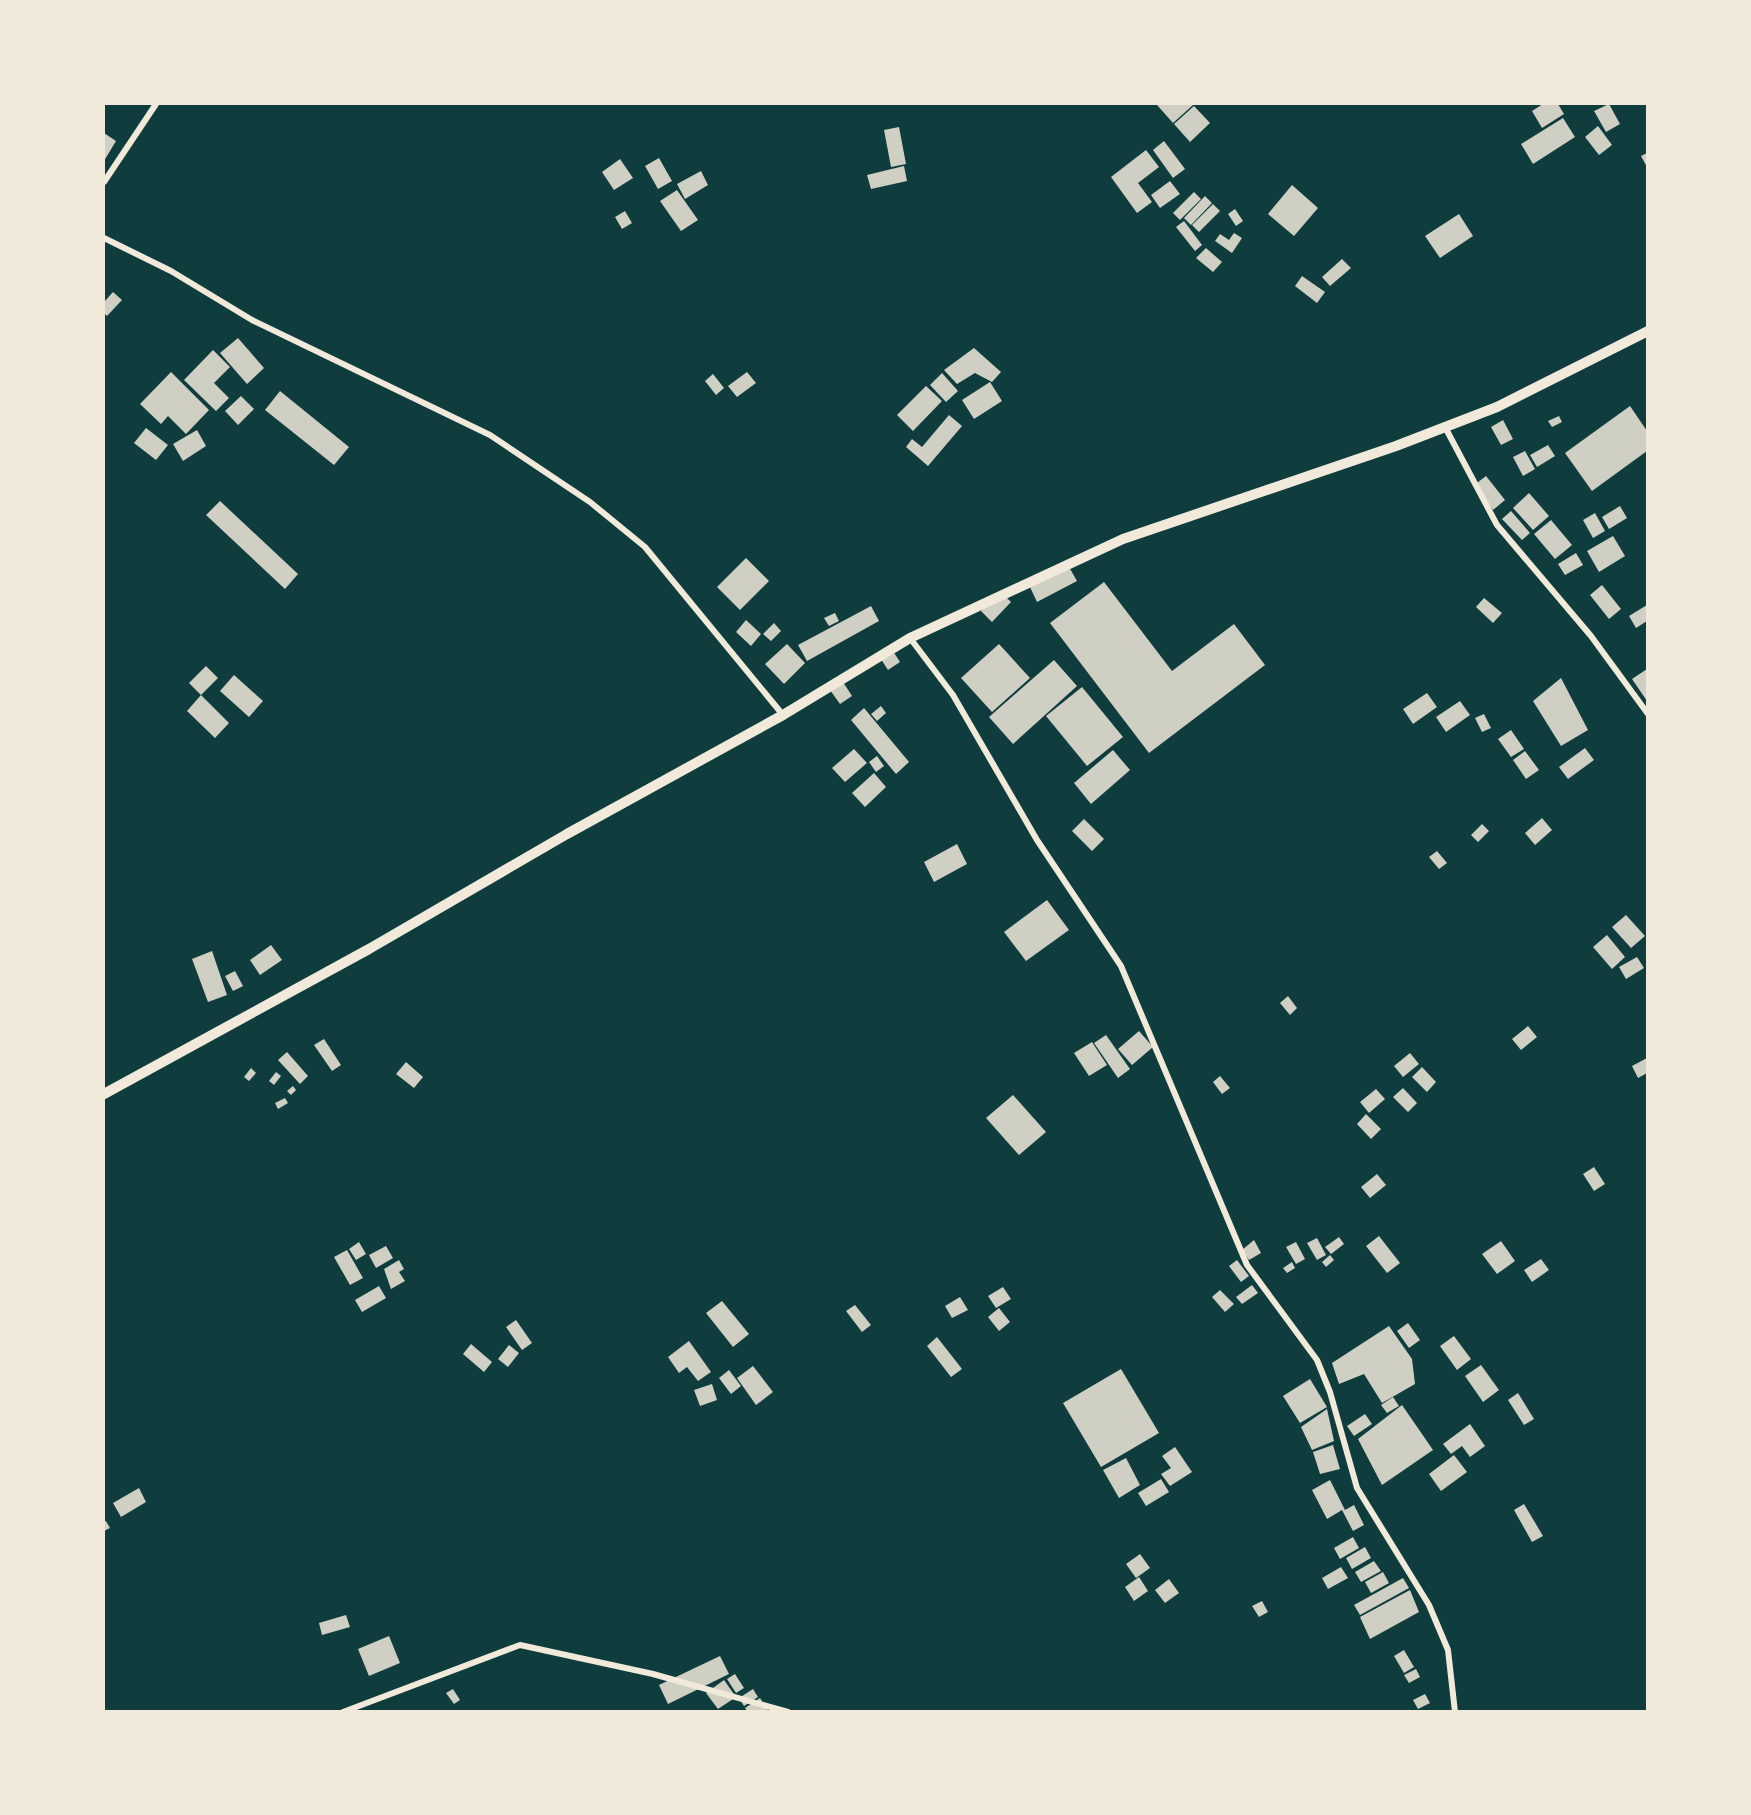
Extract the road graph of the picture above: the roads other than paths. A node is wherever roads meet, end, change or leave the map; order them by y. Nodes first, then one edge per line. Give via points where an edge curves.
1 (156, 104) edge
2 (104, 182) edge
3 (104, 238) edge
4 (1647, 331) edge
5 (1445, 427) junction
6 (910, 638) junction
7 (1647, 714) edge
8 (783, 715) junction
9 (104, 1094) edge
10 (343, 1712) edge
11 (788, 1712) edge
12 (1455, 1712) edge

1 - 2 street
3 - 8 street via 171,271 252,320 490,435 590,502 645,547
4 - 5 street via 1497,407
5 - 6 street via 1124,539
5 - 7 street via 1497,525 1591,636
6 - 8 street
6 - 12 street via 953,695 1037,840 1121,966 1247,1265 1317,1360 1357,1488 1429,1605 1448,1650
8 - 9 street
10 - 11 street via 520,1645 653,1674

